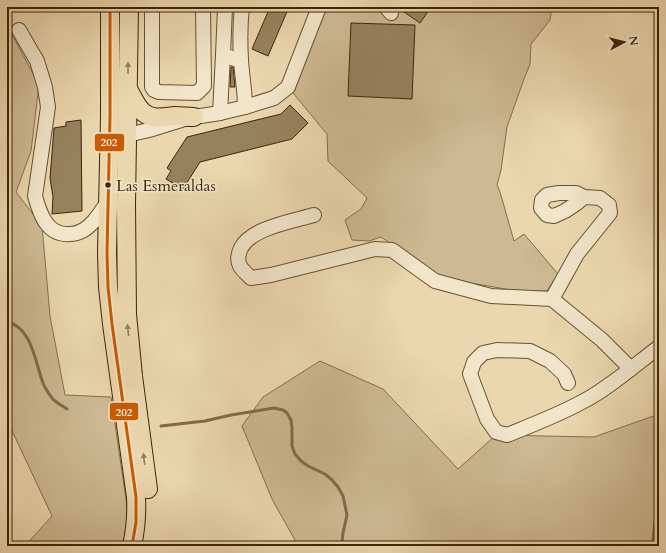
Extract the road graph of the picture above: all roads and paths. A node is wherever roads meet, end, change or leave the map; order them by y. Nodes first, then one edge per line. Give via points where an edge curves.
1 (110, 7) edge
2 (129, 7) edge
3 (152, 7) edge
4 (203, 7) edge
5 (225, 7) edge
6 (242, 7) edge
7 (319, 7) edge
8 (19, 30) dead end
9 (223, 55) junction
10 (241, 61) junction
11 (128, 89) junction
12 (245, 107) junction
13 (220, 113) junction
14 (194, 117) junction
15 (109, 136) junction
16 (127, 136) junction
17 (584, 197) dead end
18 (107, 203) junction
19 (314, 215) dead end
20 (552, 299) junction
21 (659, 347) edge
22 (631, 368) junction
23 (568, 383) dead end
24 (132, 546) edge
25 (144, 546) edge

1 - 15 main road
11 -> 2 main road
3 - 4 street via 152,87 159,92 197,93 204,86
5 - 9 street
6 - 10 street
7 - 12 street via 288,87 274,98
8 - 18 street via 37,60 46,87 48,107 35,196 44,221 59,233 77,234 94,221
9 - 10 street
9 - 13 street
10 - 12 street
11 - 14 main road via 142,111 148,115
11 - 16 main road
12 - 13 street
13 - 14 street
14 - 16 street
15 - 16 street
15 - 18 main road
25 -> 16 main road via 149,498 127,314
17 - 20 street via 600,198 608,205 610,213 577,254
18 - 24 main road via 107,253 112,324 136,497 136,529
19 - 20 street via 273,226 254,235 243,244 238,255 240,266 251,278 375,249 392,250 435,280 491,296
20 - 22 street via 602,340
21 - 22 street
22 - 23 street via 583,402 507,435 496,432 487,419 470,374 474,362 483,353 497,350 530,351 550,361 564,374

